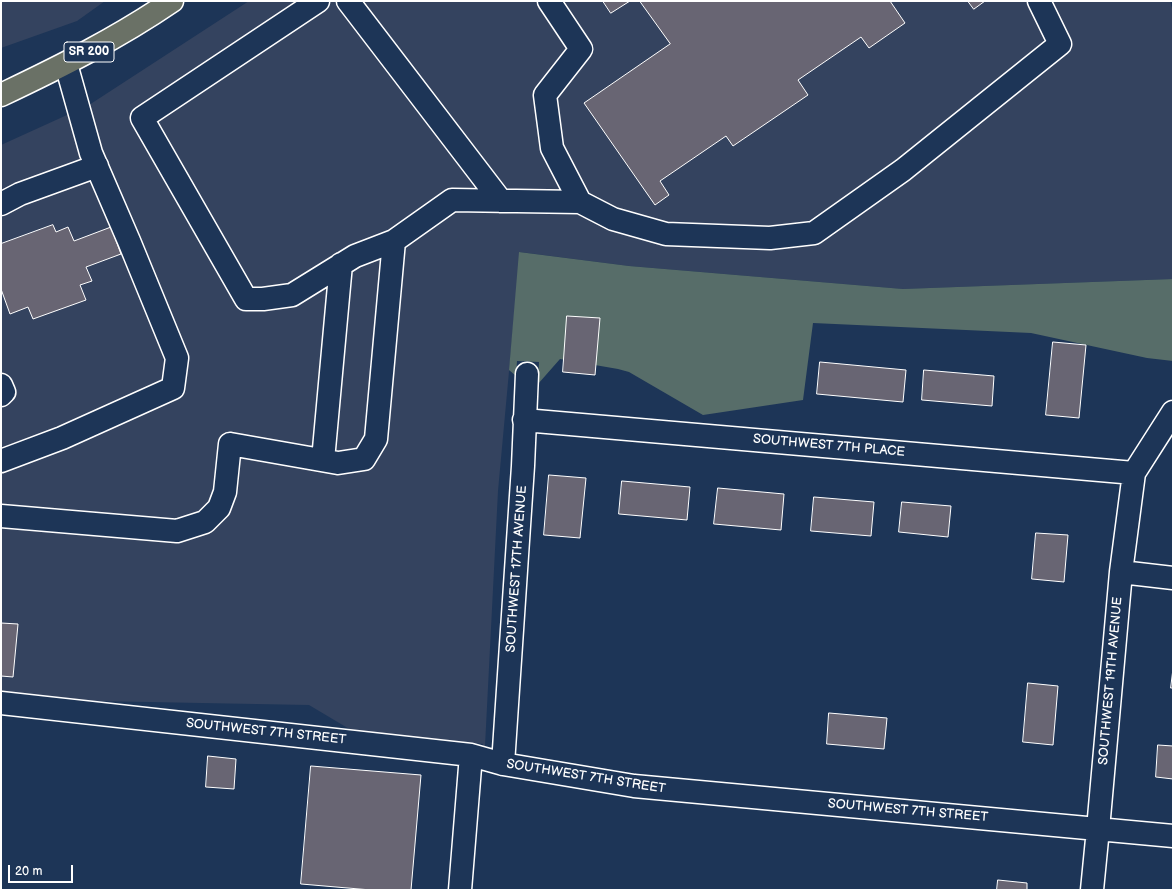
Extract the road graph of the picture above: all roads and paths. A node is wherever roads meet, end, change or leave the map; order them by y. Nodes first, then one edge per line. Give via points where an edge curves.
1 (172, 1) edge
2 (318, 1) edge
3 (348, 1) edge
4 (549, 1) edge
5 (1038, 1) edge
6 (66, 64) junction
7 (1, 95) edge
8 (97, 166) junction
9 (501, 201) junction
10 (580, 202) junction
11 (1, 204) edge
12 (394, 241) junction
13 (342, 264) junction
14 (527, 374) dead end
15 (1, 385) edge
16 (1, 395) edge
17 (1173, 412) edge
18 (524, 420) junction
19 (323, 460) junction
20 (1, 462) edge
21 (1134, 473) junction
22 (1, 516) edge
23 (1121, 572) junction
24 (1173, 578) edge
25 (1, 703) edge
26 (471, 755) junction
27 (503, 764) junction
28 (1098, 828) junction
29 (1173, 836) edge
30 (460, 890) edge
31 (1092, 890) edge

1 - 6 main road, SR 200 via 141,22
2 - 13 street via 142,118 246,299 292,295
3 - 9 street
4 - 10 street via 581,49 545,95 552,148
5 - 10 street via 1060,44 903,170 814,233 770,238 666,234 613,219
6 - 7 main road, SR 200
6 - 8 street
8 - 11 street via 20,194
8 - 20 street via 177,358 173,388 62,438
9 - 10 street
9 - 12 street via 452,200
12 - 13 street via 354,256
12 - 19 street via 376,439 364,459 338,463
13 - 19 street
14 - 18 street, SOUTHWEST 17TH AVENUE
15 - 16 street via 4,392
17 - 21 street
18 - 21 street, SOUTHWEST 7TH PLACE
18 - 27 street, SOUTHWEST 17TH AVENUE
19 - 22 street via 230,444 225,492 219,508 205,522 177,531
21 - 23 street, SOUTHWEST 19TH AVENUE
23 - 24 street
23 - 28 street, SOUTHWEST 19TH AVENUE
25 - 26 street, SOUTHWEST 7TH STREET
26 - 27 street, SOUTHWEST 7TH STREET
26 - 30 street
27 - 28 street, SOUTHWEST 7TH STREET via 634,786
28 - 29 street, SOUTHWEST 7TH STREET
28 - 31 street, SOUTHWEST 19TH AVENUE

